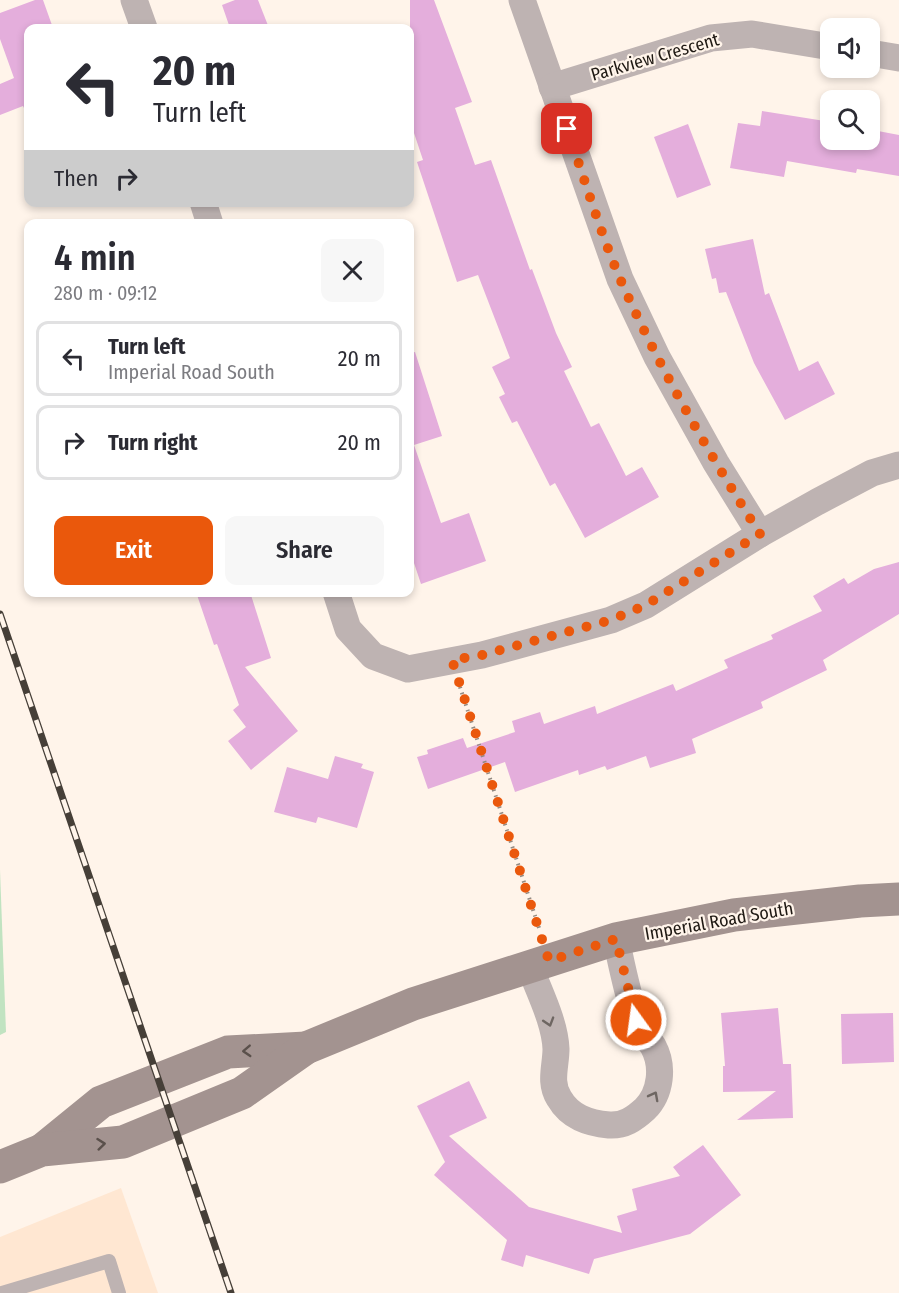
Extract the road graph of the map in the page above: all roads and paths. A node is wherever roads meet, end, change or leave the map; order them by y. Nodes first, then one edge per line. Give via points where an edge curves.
1 (134, 0) edge
2 (522, 0) edge
3 (143, 24) edge
4 (820, 45) edge
5 (880, 55) edge
6 (899, 58) edge
7 (552, 87) junction
8 (899, 465) edge
9 (760, 534) junction
10 (338, 597) edge
11 (452, 660) junction
12 (899, 899) edge
13 (616, 939) junction
14 (539, 964) junction
15 (306, 1048) junction
16 (42, 1150) junction
17 (0, 1167) edge
18 (2, 1293) edge
19 (119, 1293) edge

1 - 3 street
2 - 7 street
4 - 7 street, Parkview Crescent via 752,34 711,38
5 - 6 street
7 - 9 street via 621,279 657,357
8 - 9 street via 872,473
9 - 11 street via 646,605 620,616
10 - 11 street via 348,629 374,656 408,669
11 - 14 path
12 - 13 street, Imperial Road South via 735,915
13 - 14 street, Imperial Road South
14 -> 13 street via 556,1049 553,1074 559,1100 572,1114 591,1123 612,1125 633,1120 649,1105 658,1088 660,1068 654,1047 636,1020
14 - 15 street, Imperial Road South via 413,1004
16 -> 15 street, Imperial Road South via 123,1142 242,1093
15 -> 16 street, Imperial Road South via 228,1052 101,1102
16 - 17 street, Imperial Road South
18 - 19 lane via 110,1261

